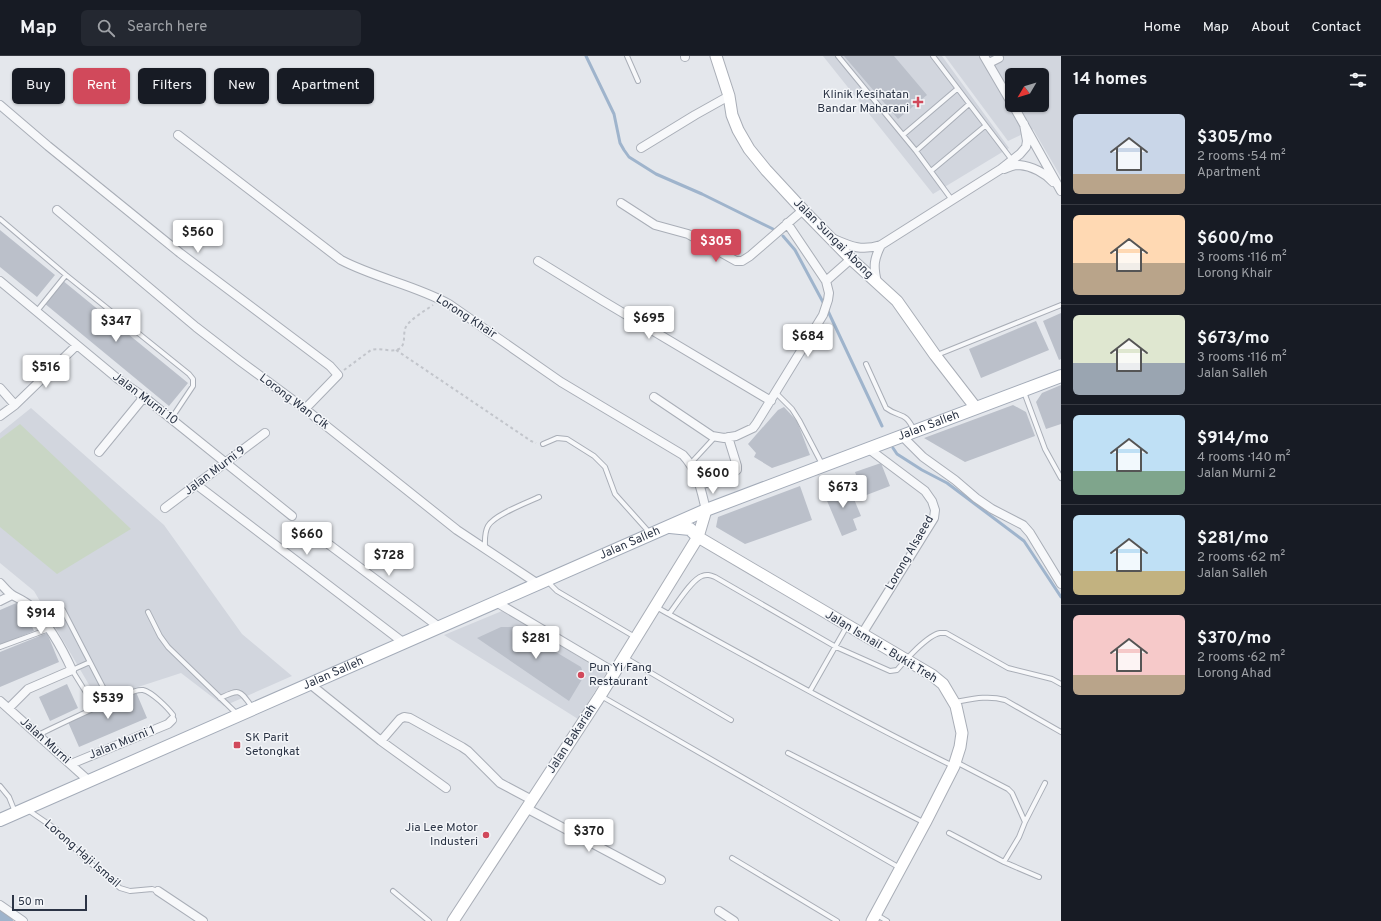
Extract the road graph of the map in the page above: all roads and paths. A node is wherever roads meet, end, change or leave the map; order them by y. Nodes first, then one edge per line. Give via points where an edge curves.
1 (627, 56) edge
2 (716, 56) edge
3 (838, 56) edge
4 (932, 56) edge
5 (1000, 57) edge
6 (986, 60) edge
7 (638, 81) dead end
8 (957, 89) junction
9 (1005, 92) edge
10 (729, 96) junction
11 (969, 104) junction
12 (2, 110) edge
13 (1017, 112) edge
14 (1024, 124) junction
15 (985, 126) junction
16 (178, 135) dead end
17 (903, 135) junction
18 (641, 148) dead end
19 (916, 151) junction
20 (1012, 160) junction
21 (1001, 169) junction
22 (931, 171) junction
23 (1061, 190) edge
24 (952, 200) junction
25 (621, 203) dead end
26 (57, 210) dead end
27 (803, 210) junction
28 (0, 219) edge
29 (787, 223) junction
30 (829, 237) junction
31 (881, 245) junction
32 (851, 259) junction
33 (538, 261) dead end
34 (66, 275) junction
35 (0, 281) edge
36 (826, 281) junction
37 (877, 284) junction
38 (440, 299) junction
39 (1061, 305) edge
40 (38, 311) junction
41 (77, 345) junction
42 (396, 350) junction
43 (935, 355) junction
44 (866, 364) dead end
45 (338, 375) junction
46 (1061, 376) edge
47 (0, 388) edge
48 (1023, 390) junction
49 (776, 393) junction
50 (144, 397) junction
51 (654, 397) dead end
52 (771, 401) junction
53 (15, 405) junction
54 (976, 408) junction
55 (306, 409) junction
56 (0, 416) edge
57 (172, 419) junction
58 (914, 432) junction
59 (265, 433) dead end
60 (716, 436) junction
61 (902, 436) junction
62 (728, 437) junction
63 (543, 444) joint
64 (869, 448) junction
65 (99, 452) dead end
66 (226, 463) junction
67 (691, 463) junction
68 (822, 466) junction
69 (1061, 478) edge
70 (197, 485) junction
71 (700, 485) junction
72 (539, 497) dead end
73 (165, 508) dead end
74 (706, 510) junction
75 (292, 516) dead end
76 (667, 527) junction
77 (651, 534) junction
78 (698, 537) junction
79 (327, 543) dead end
80 (485, 548) junction
81 (543, 581) junction
82 (0, 583) edge
83 (1061, 584) edge
84 (12, 595) junction
85 (0, 601) edge
86 (496, 602) junction
87 (654, 606) junction
88 (63, 610) dead end
89 (148, 612) dead end
90 (669, 614) junction
91 (848, 625) junction
92 (439, 627) junction
93 (49, 629) junction
94 (862, 634) junction
95 (635, 638) junction
96 (404, 643) junction
97 (836, 646) junction
98 (0, 647) edge
99 (624, 656) junction
100 (906, 659) junction
101 (90, 662) junction
102 (72, 670) junction
103 (614, 672) junction
104 (310, 684) junction
105 (1061, 684) edge
106 (810, 691) junction
107 (106, 693) dead end
108 (600, 696) junction
109 (220, 698) junction
110 (0, 701) edge
111 (954, 702) junction
112 (95, 707) junction
113 (9, 708) junction
114 (253, 709) junction
115 (238, 716) junction
116 (172, 720) joint
117 (731, 720) dead end
118 (1061, 732) edge
119 (38, 735) junction
120 (381, 740) junction
121 (788, 753) dead end
122 (72, 764) junction
123 (955, 764) junction
124 (90, 781) junction
125 (1045, 783) dead end
126 (0, 786) edge
127 (446, 788) dead end
128 (529, 804) junction
129 (21, 811) junction
130 (0, 820) edge
131 (1025, 822) junction
132 (925, 823) junction
133 (949, 832) dead end
134 (732, 858) dead end
135 (1004, 862) junction
136 (901, 868) junction
137 (1039, 877) dead end
138 (661, 880) dead end
139 (158, 891) joint
140 (393, 891) dead end
141 (0, 905) edge
142 (719, 911) dead end
143 (874, 918) edge
144 (457, 920) edge
145 (23, 921) edge
146 (203, 921) edge
147 (429, 921) edge
148 (734, 921) edge
149 (837, 921) edge
150 (887, 921) edge

1 - 7 lane
2 - 10 street, Jalan Sungai Abong
3 - 17 lane
4 - 8 lane
5 - 6 street
6 - 9 street
8 - 11 lane
8 - 17 lane
10 - 18 street
10 - 27 street, Jalan Sungai Abong via 732,115 745,142 766,170
11 - 15 lane
11 - 19 lane
12 - 45 street via 180,253 330,366
13 - 14 street
14 - 20 street via 1026,147
14 - 23 street
15 - 20 lane
15 - 22 lane
16 - 38 street, Lorong Khair via 341,260
17 - 19 lane
19 - 22 lane
20 - 21 street
21 - 23 street via 1018,165 1029,167 1049,177
21 - 24 street
22 - 24 lane
24 - 31 street
25 - 29 street via 655,225 688,234 736,262 750,256
26 - 55 street, Lorong Wan Cik via 196,327
27 - 29 street
27 - 30 street, Jalan Sungai Abong
28 - 34 lane
29 - 36 street
30 - 31 street via 851,247
30 - 32 street, Jalan Sungai Abong
31 - 37 street via 874,261
32 - 36 street
32 - 37 street, Jalan Sungai Abong
33 - 52 street
34 - 40 lane
34 - 57 lane via 193,379 193,386
35 - 40 street, Jalan Murni 10
36 - 49 street via 829,293 823,315
37 - 43 street, Jalan Sungai Abong via 902,307
38 - 42 path via 409,323 405,328 403,345
38 - 67 street, Lorong Khair via 561,382
39 - 43 lane
40 - 41 street, Jalan Murni 10
41 - 50 street, Jalan Murni 10
41 - 53 street
42 - 45 path via 371,350
42 - 63 path via 531,442
43 - 54 street, Jalan Sungai Abong
44 - 58 lane via 886,408 909,420
45 - 55 street
46 - 48 main road, Jalan Salleh
47 - 53 street
48 - 54 main road, Jalan Salleh
48 - 69 lane via 1045,449
49 - 52 street
49 - 68 lane via 799,420
50 - 57 street, Jalan Murni 10
50 - 65 street
51 - 60 street
52 - 62 street via 753,428
53 - 56 street
54 - 58 main road, Jalan Salleh
55 - 80 street, Lorong Wan Cik via 457,530
57 - 66 street, Jalan Murni 10
58 - 61 main road, Jalan Salleh
59 - 66 street, Jalan Murni 9
60 - 62 street
60 - 67 lane
61 - 64 main road, Jalan Salleh
61 - 83 street via 923,457 976,498 1023,525 1030,532
62 - 71 street via 737,470 730,475
63 - 77 lane via 558,438 567,438 594,456 605,467 615,494
64 - 68 main road, Jalan Salleh
64 - 94 street, Lorong Alsaeed via 925,491 935,510 934,518
66 - 70 street, Jalan Murni 9
66 - 75 street, Jalan Murni 10
67 - 71 street
68 - 74 main road, Jalan Salleh
70 - 73 street, Jalan Murni 9
70 - 96 street
71 - 74 street
72 - 80 lane via 495,519 485,534
74 - 76 main road, Jalan Salleh
74 - 78 street, Jalan Bakariah
76 - 77 main road, Jalan Salleh
76 - 78 main road via 690,529
77 - 81 main road, Jalan Salleh
78 - 87 street, Jalan Bakariah
78 - 91 street, Jalan Ismail - Bukit Treh
79 - 92 street
80 - 81 street, Lorong Wan Cik
81 - 86 main road, Jalan Salleh
81 - 95 lane
82 - 84 street
84 - 85 street
84 - 93 street via 31,607
86 - 92 main road, Jalan Salleh
86 - 103 street
87 - 90 lane
87 - 95 street, Jalan Bakariah
88 - 101 lane
89 - 109 lane via 168,648
90 - 97 lane via 694,582 708,574
90 - 106 lane
91 - 94 street, Jalan Ismail - Bukit Treh
91 - 97 lane
92 - 96 main road, Jalan Salleh
93 - 98 lane
93 - 102 street
94 - 100 street, Jalan Ismail - Bukit Treh
95 - 99 street, Jalan Bakariah
96 - 104 main road, Jalan Salleh
97 - 100 lane via 890,670 897,670
97 - 106 lane
99 - 103 street, Jalan Bakariah
99 - 117 lane
100 - 105 lane via 931,637 946,633 1008,668 1052,679
100 - 111 street, Jalan Ismail - Bukit Treh via 932,674 943,684
101 - 102 lane
101 - 107 lane
102 - 112 lane
102 - 113 street via 28,689
103 - 108 street, Jalan Bakariah
104 - 114 main road, Jalan Salleh
104 - 120 street
106 - 123 lane via 912,746
108 - 128 street, Jalan Bakariah
108 - 136 lane
109 - 114 lane via 238,691
109 - 115 lane
110 - 113 street, Jalan Murni
111 - 118 lane via 996,697
111 - 123 street, Jalan Ismail - Bukit Treh via 962,733
112 - 116 lane via 143,690 168,708 173,715
112 - 119 lane
113 - 119 street, Jalan Murni
114 - 115 main road, Jalan Salleh
115 - 124 main road, Jalan Salleh
116 - 122 street, Jalan Murni 1 via 168,724
119 - 122 street, Jalan Murni
120 - 127 street
120 - 128 street via 400,720 404,717 410,718 468,751 500,783
121 - 132 lane
122 - 124 street, Jalan Murni
123 - 131 lane via 1008,788
123 - 132 street, Jalan Ismail - Bukit Treh
124 - 129 main road, Jalan Salleh
125 - 131 lane
126 - 129 lane
128 - 138 street
128 - 144 street, Jalan Bakariah
129 - 130 main road, Jalan Salleh
129 - 139 lane, Lorong Haji Ismail via 57,830 83,857 120,888 130,891
131 - 135 lane
132 - 136 street, Jalan Ismail - Bukit Treh
133 - 135 lane
134 - 149 lane
135 - 137 lane
136 - 143 street, Jalan Ismail - Bukit Treh
139 - 146 street, Lorong Haji Ismail
140 - 147 lane
141 - 145 street
142 - 148 street
143 - 150 lane

